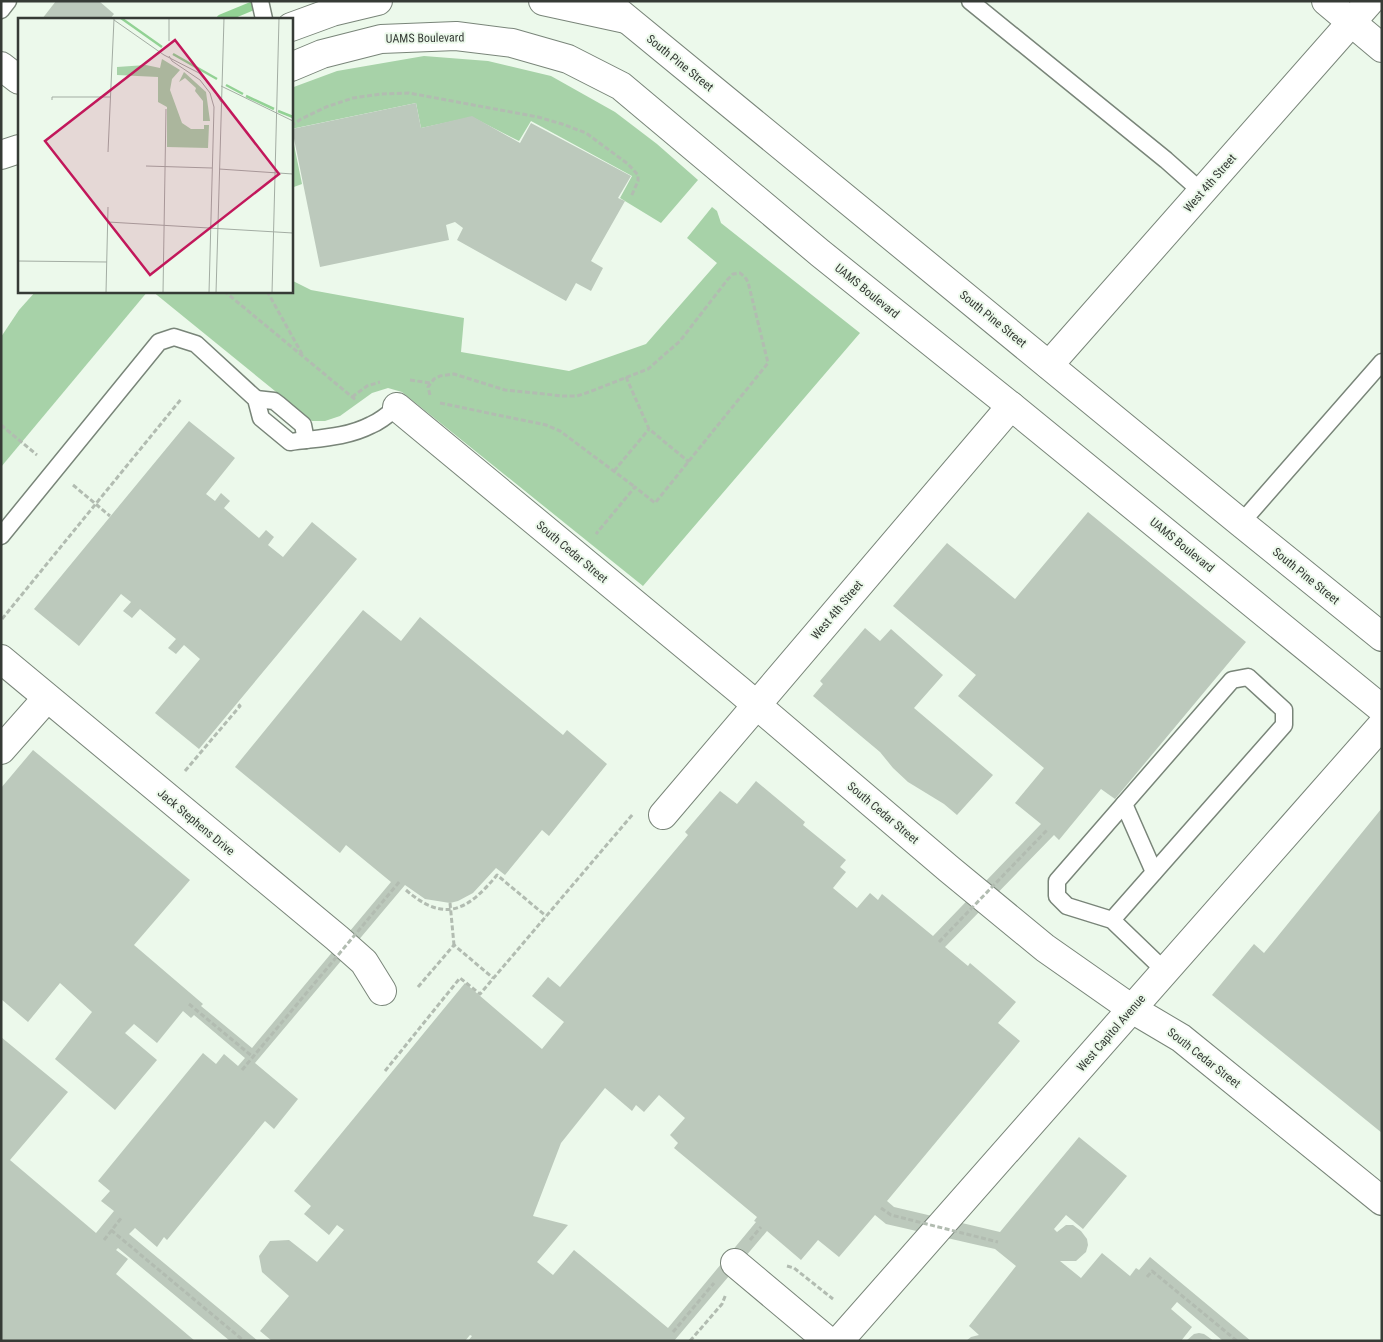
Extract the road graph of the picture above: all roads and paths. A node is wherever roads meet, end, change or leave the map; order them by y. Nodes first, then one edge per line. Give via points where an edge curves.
1 (8, 1) edge
2 (378, 1) edge
3 (543, 1) edge
4 (605, 1) edge
5 (970, 1) edge
6 (1326, 1) edge
7 (1370, 1) edge
8 (1, 10) edge
9 (626, 19) junction
10 (1351, 23) junction
11 (292, 27) edge
12 (1382, 48) edge
13 (1, 66) edge
14 (292, 67) edge
15 (18, 79) edge
16 (292, 125) edge
17 (18, 149) edge
18 (1, 155) edge
19 (1202, 192) junction
20 (631, 197) dead end
21 (225, 292) edge
22 (269, 292) edge
23 (303, 357) junction
24 (1382, 362) edge
25 (1049, 365) junction
26 (626, 378) junction
27 (182, 398) dead end
28 (357, 401) dead end
29 (1011, 406) junction
30 (397, 407) joint
31 (649, 428) junction
32 (689, 462) junction
33 (614, 471) junction
34 (635, 487) junction
35 (1241, 523) junction
36 (1, 536) edge
37 (594, 537) dead end
38 (2, 619) edge
39 (1382, 637) edge
40 (1, 660) edge
41 (47, 698) junction
42 (237, 704) dead end
43 (756, 705) junction
44 (1382, 709) edge
45 (1382, 725) edge
46 (1, 750) edge
47 (186, 771) dead end
48 (1124, 804) junction
49 (634, 813) dead end
50 (663, 815) dead end
51 (1047, 830) dead end
52 (1154, 872) junction
53 (400, 881) dead end
54 (406, 890) dead end
55 (450, 903) dead end
56 (450, 909) junction
57 (546, 916) junction
58 (1112, 920) junction
59 (939, 942) dead end
60 (454, 944) junction
61 (1165, 971) junction
62 (493, 978) junction
63 (418, 987) dead end
64 (382, 991) dead end
65 (189, 1004) dead end
66 (1132, 1009) junction
67 (253, 1057) junction
68 (242, 1070) dead end
69 (385, 1071) dead end
70 (1382, 1201) edge
71 (881, 1208) dead end
72 (122, 1217) dead end
73 (111, 1230) junction
74 (104, 1240) dead end
75 (998, 1242) dead end
76 (735, 1263) dead end
77 (1147, 1277) dead end
78 (726, 1292) dead end
79 (244, 1341) edge
80 (690, 1341) edge
81 (828, 1341) edge
82 (839, 1341) edge
83 (1237, 1341) edge

1 - 8 lane
2 - 11 street via 332,12
3 - 9 street
4 - 9 street, South Pine Street
5 - 19 lane
6 - 10 street
7 - 10 street, West 4th Street
9 - 25 street, South Pine Street
10 - 12 street
10 - 19 street, West 4th Street
13 - 15 street
14 - 29 street, UAMS Boulevard via 322,54 381,39 456,36 512,43 568,59 621,86 820,253
16 - 20 path via 326,107 353,98 381,94 409,93 538,116 586,133 628,164 638,175
17 - 18 street
19 - 25 street, West 4th Street
21 - 23 path
22 - 23 path
23 - 28 path
24 - 35 lane
25 - 35 street, South Pine Street
26 - 31 path
26 - 32 path via 648,369 680,340 733,274 740,273 745,277 768,363
26 - 33 path via 577,396 505,390 454,374 440,376 428,387 432,400 441,404 546,425 560,431
27 - 38 path
29 - 43 street, West 4th Street
29 - 44 street, UAMS Boulevard
30 - 36 lane via 357,431 290,442 260,418 256,399 196,344 174,337 159,342
30 - 43 street, South Cedar Street
31 - 32 path
31 - 33 path
32 - 34 path via 655,504
33 - 34 path
34 - 37 path
35 - 39 street, South Pine Street
40 - 41 street, Jack Stephens Drive
41 - 46 street
41 - 64 street, Jack Stephens Drive via 337,938 364,962
42 - 47 path via 240,706
43 - 50 street, West 4th Street
43 - 66 street, South Cedar Street via 1045,948
45 - 61 street, West Capitol Avenue
48 - 52 lane
48 - 52 lane via 1232,680 1248,677 1284,710 1284,724
48 - 58 lane via 1057,881 1057,896 1067,906
49 - 57 path
51 - 59 path, bridge
52 - 58 lane
53 - 67 path, bridge
54 - 56 path via 427,905
55 - 56 path
56 - 57 path via 474,900 497,875
56 - 60 path
57 - 62 path
58 - 61 lane
60 - 62 path
60 - 63 path
61 - 66 street, West Capitol Avenue
62 - 69 path via 480,994 460,978
65 - 67 path
66 - 70 street, South Cedar Street via 1181,1038
66 - 82 street, West Capitol Avenue
67 - 68 path, bridge
71 - 75 path, bridge via 890,1216
72 - 73 path
73 - 74 path
73 - 79 path
76 - 81 street
77 - 83 path via 1152,1270
78 - 80 path via 722,1304

